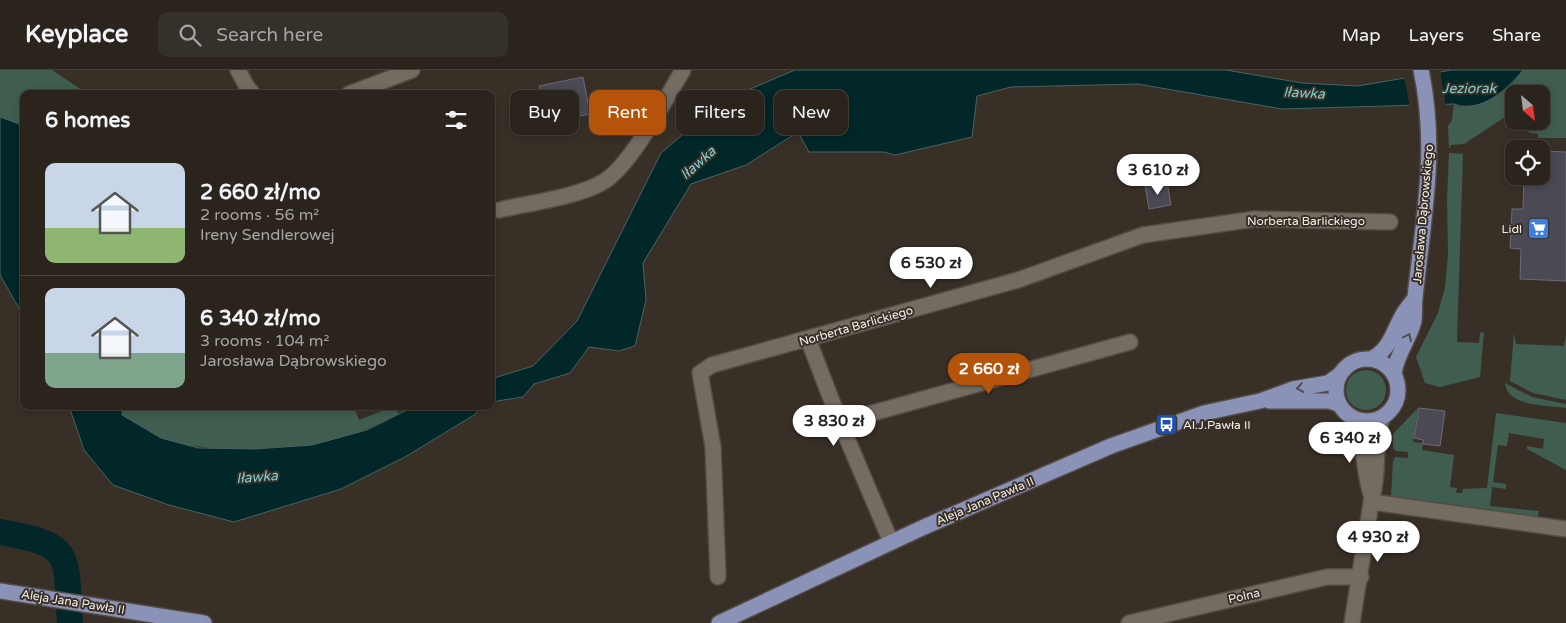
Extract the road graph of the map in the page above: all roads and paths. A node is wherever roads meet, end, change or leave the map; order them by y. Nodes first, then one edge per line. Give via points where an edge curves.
1 (238, 70) edge
2 (412, 70) edge
3 (683, 70) edge
4 (1421, 70) edge
5 (250, 90) edge
6 (360, 90) edge
7 (499, 210) dead end
8 (1390, 222) dead end
9 (1415, 298) junction
10 (808, 339) junction
11 (1130, 342) dead end
12 (1371, 359) junction
13 (1394, 374) junction
14 (1339, 375) junction
15 (1260, 401) junction
16 (1338, 404) junction
17 (1352, 418) junction
18 (1382, 418) junction
19 (840, 422) junction
20 (1372, 500) junction
21 (1566, 529) edge
22 (891, 542) junction
23 (718, 577) dead end
24 (1361, 577) junction
25 (0, 591) edge
26 (204, 623) edge
27 (718, 623) edge
28 (1129, 623) edge
29 (1352, 623) edge

1 - 5 street
2 - 6 street
3 - 7 street via 621,168 603,182 581,191
4 - 9 main road, Jarosława Dąbrowskiego via 1429,125 1428,189
8 - 10 street, Norberta Barlickiego via 1255,218 1144,235 1018,280
9 - 12 main road, Jarosława Dąbrowskiego via 1401,317 1387,346
13 -> 9 main road, Jarosława Dąbrowskiego via 1395,363 1414,319
10 - 19 street
10 - 23 street, Norberta Barlickiego via 712,365 700,373 714,447
11 - 19 street
12 - 13 main road
12 - 14 main road via 1352,362
13 - 18 main road via 1397,399 1394,407
14 -> 15 main road, Aleja Jana Pawła II via 1328,383 1293,389
14 - 16 main road via 1335,389
15 - 16 main road, Aleja Jana Pawła II via 1329,401
15 - 22 main road, Aleja Jana Pawła II via 1204,413 1110,446
16 - 17 main road
17 - 18 main road via 1367,422
17 - 20 street via 1361,438 1366,481
18 - 20 street via 1377,437 1377,482
19 - 22 street
20 - 21 street
20 - 24 street
22 - 27 main road, Aleja Jana Pawła II
24 - 28 street, Polna via 1328,577
24 - 29 street
25 - 26 main road, Aleja Jana Pawła II

